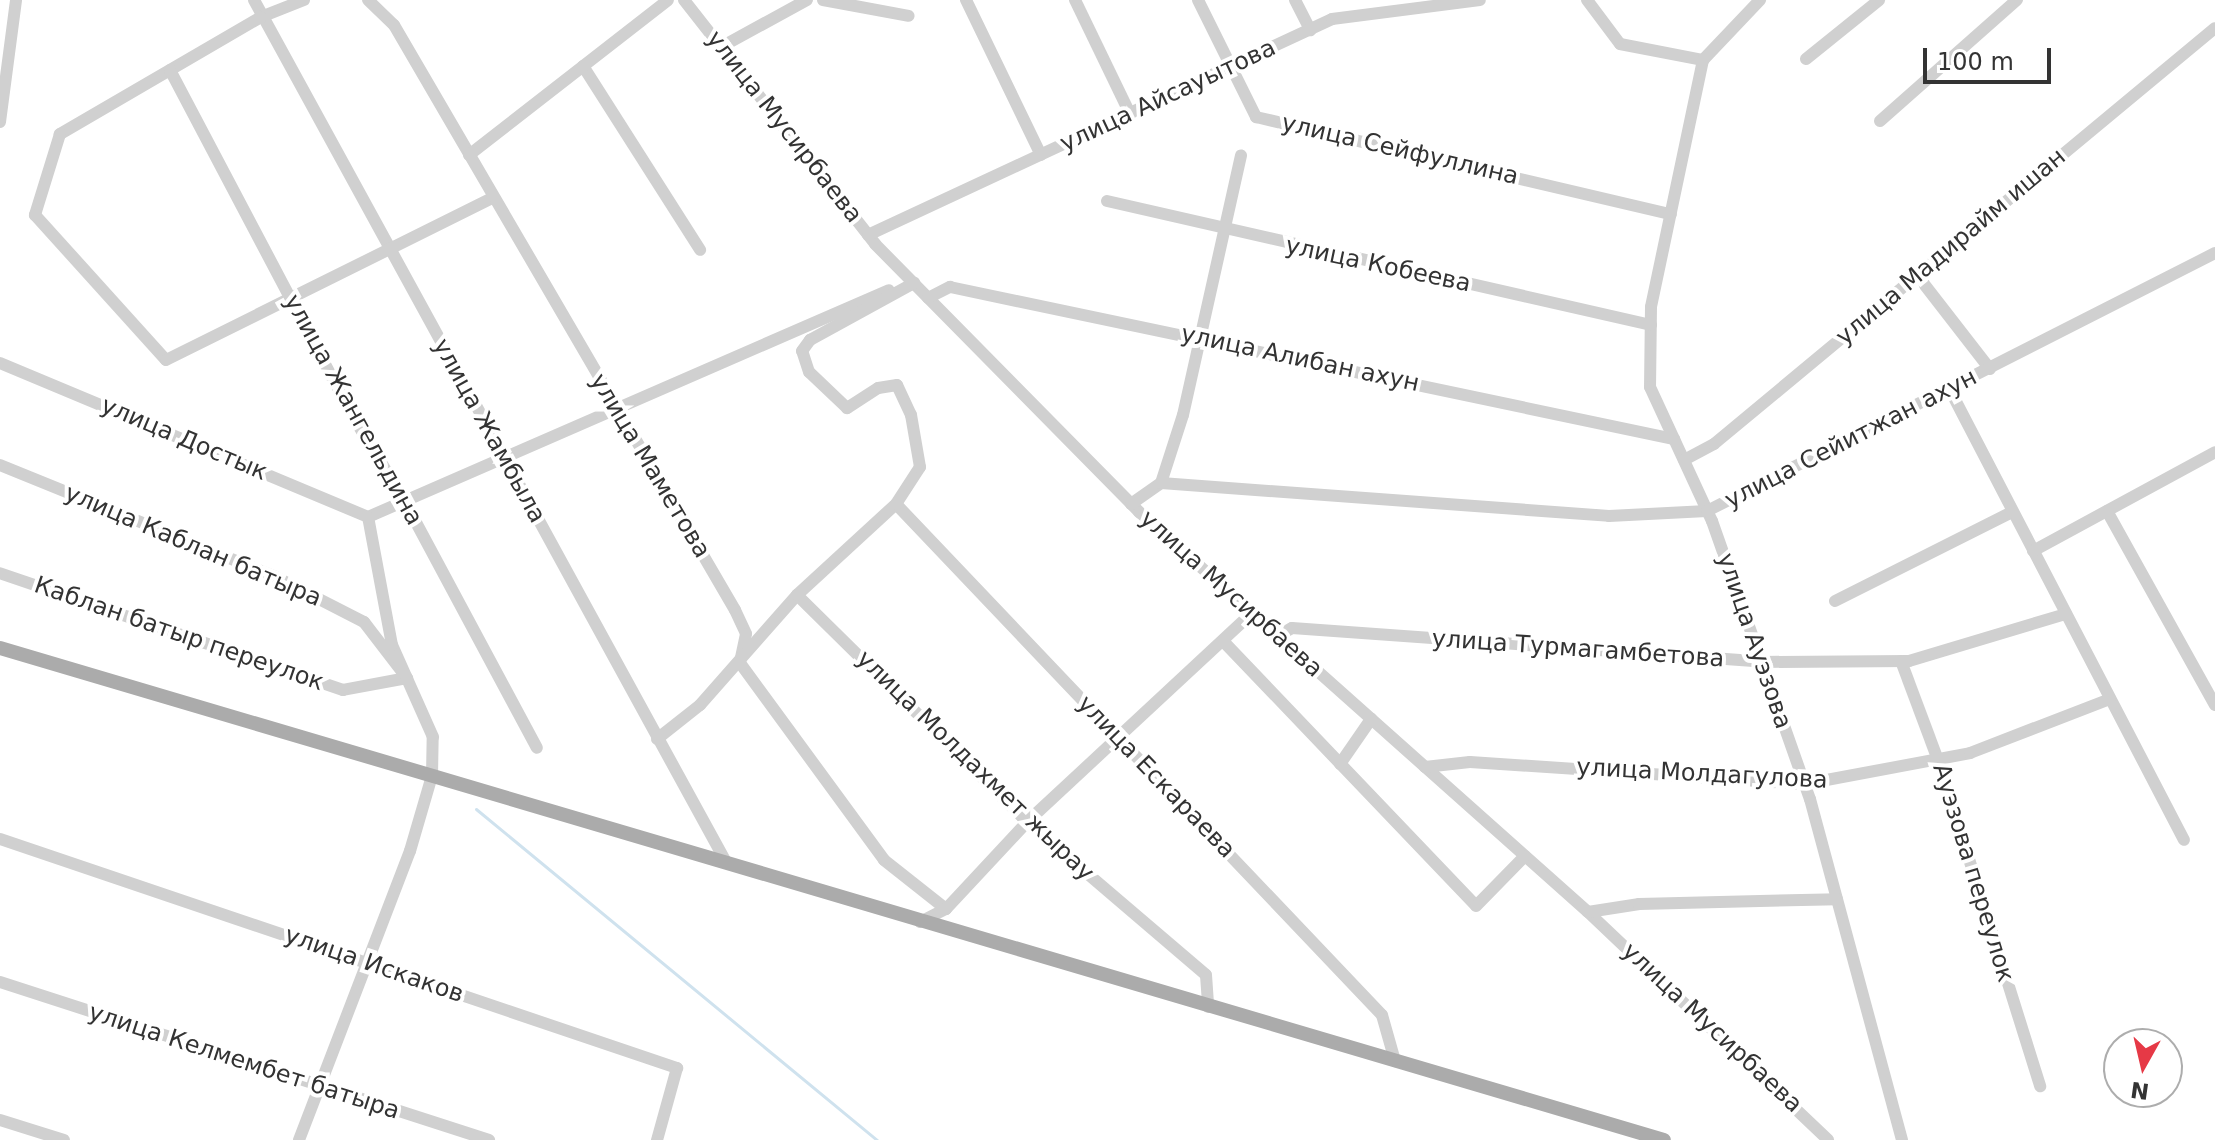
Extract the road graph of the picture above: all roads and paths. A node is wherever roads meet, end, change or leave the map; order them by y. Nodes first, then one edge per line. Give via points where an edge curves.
1 (16, 0) edge
2 (254, 0) edge
3 (304, 0) edge
4 (368, 0) edge
5 (668, 0) edge
6 (684, 0) edge
7 (776, 0) edge
8 (807, 0) edge
9 (823, 0) edge
10 (966, 0) edge
11 (1075, 0) edge
12 (1198, 0) edge
13 (1295, 0) edge
14 (1480, 0) edge
15 (1587, 0) edge
16 (1760, 0) edge
17 (1879, 0) edge
18 (2017, 0) edge
19 (783, 13) junction
20 (909, 16) dead end
21 (261, 17) junction
22 (2215, 28) edge
23 (1310, 30) junction
24 (721, 47) junction
25 (1806, 59) dead end
26 (1703, 60) junction
27 (583, 66) junction
28 (1231, 67) junction
29 (170, 70) junction
30 (1130, 114) junction
31 (1880, 121) dead end
32 (0, 122) edge
33 (469, 155) junction
34 (1041, 155) junction
35 (1241, 155) dead end
36 (493, 198) junction
37 (1107, 201) dead end
38 (1671, 214) junction
39 (1223, 230) junction
40 (868, 235) junction
41 (388, 247) junction
42 (700, 250) dead end
43 (2215, 253) edge
44 (1917, 275) junction
45 (912, 282) junction
46 (290, 297) junction
47 (928, 298) junction
48 (1651, 325) junction
49 (1200, 337) junction
50 (0, 363) edge
51 (1990, 369) junction
52 (1950, 390) junction
53 (615, 409) junction
54 (1674, 439) junction
55 (2215, 452) edge
56 (504, 457) junction
57 (1684, 460) junction
58 (0, 465) edge
59 (1161, 483) junction
60 (404, 500) junction
61 (896, 504) junction
62 (1131, 504) junction
63 (1707, 511) junction
64 (2107, 511) junction
65 (2012, 512) junction
66 (368, 517) junction
67 (2033, 551) junction
68 (0, 573) edge
69 (797, 595) junction
70 (1835, 601) dead end
71 (1252, 613) junction
72 (2066, 614) junction
73 (1278, 636) junction
74 (1223, 641) junction
75 (0, 648) edge
76 (1901, 661) junction
77 (1761, 662) junction
78 (740, 663) junction
79 (407, 678) junction
80 (2110, 699) junction
81 (2215, 705) edge
82 (1371, 719) junction
83 (1119, 737) junction
84 (657, 739) junction
85 (537, 748) dead end
86 (1938, 760) junction
87 (1340, 764) junction
88 (1425, 767) junction
89 (432, 776) junction
90 (1805, 784) junction
91 (1027, 822) junction
92 (0, 839) edge
93 (2184, 840) dead end
94 (1525, 856) junction
95 (726, 862) junction
96 (1837, 899) junction
97 (946, 909) junction
98 (1588, 912) junction
99 (920, 922) junction
100 (367, 963) junction
101 (0, 982) edge
102 (1208, 1007) junction
103 (1395, 1061) junction
104 (2040, 1086) dead end
105 (318, 1088) junction
106 (0, 1120) edge
107 (64, 1140) edge
108 (299, 1140) edge
109 (489, 1140) edge
110 (657, 1140) edge
111 (1664, 1140) edge
112 (1828, 1140) edge
113 (1902, 1140) edge

1 - 32 street
2 - 21 street, улица Жамбыла
3 - 21 street
4 - 33 street, улица Маметова via 394,25
5 - 27 street
6 - 24 street, улица Мусирбаева
7 - 19 street
8 - 19 street
9 - 20 street
10 - 34 street
11 - 30 street
12 - 28 street, улица Сейфуллина
13 - 23 street
14 - 23 street, улица Айсауытова via 1332,19
15 - 26 street via 1595,18 1620,44
16 - 26 street
17 - 25 street
18 - 31 street
19 - 24 street
21 - 29 street
21 - 41 street, улица Жамбыла
22 - 44 street, улица Мадирайм ишан
23 - 28 street, улица Айсауытова
24 - 40 street, улица Мусирбаева
26 - 38 street, улица Ауэзова
27 - 33 street
27 - 42 street
28 - 30 street, улица Айсауытова
28 - 38 street, улица Сейфуллина via 1256,117
29 - 46 street, улица Жангельдина
29 - 46 street via 60,134 35,215 166,360
30 - 34 street, улица Айсауытова
33 - 36 street, улица Маметова
34 - 40 street, улица Айсауытова
35 - 39 street
36 - 41 street
36 - 53 street, улица Маметова
37 - 39 street, улица Кобеева
38 - 48 street, улица Ауэзова
39 - 48 street, улица Кобеева
39 - 49 street
40 - 45 street, улица Мусирбаева
41 - 46 street
41 - 56 street, улица Жамбыла
43 - 51 street, улица Сейитжан ахун
44 - 51 street
44 - 57 street, улица Мадирайм ишан via 1714,444
45 - 47 street, улица Мусирбаева
45 - 53 street
45 - 61 street via 810,340 802,351 809,372 847,408 892,382 904,394 922,459
46 - 60 street, улица Жангельдина
47 - 49 street, улица Алибан ахун via 950,287
47 - 62 street, улица Мусирбаева
48 - 54 street, улица Ауэзова via 1650,387
49 - 54 street, улица Алибан ахун
49 - 59 street
50 - 66 street, улица Достык
51 - 52 street, улица Сейитжан ахун
52 - 63 street, улица Сейитжан ахун
52 - 65 street
53 - 56 street
53 - 78 street, улица Маметова via 735,610 746,634
54 - 57 street, улица Ауэзова
55 - 64 street
56 - 60 street
56 - 84 street, улица Жамбыла
57 - 63 street, улица Ауэзова
58 - 79 street, улица Каблан батыра via 276,577 364,622
59 - 62 street
59 - 63 street, улица Сейитжан ахун via 1609,516
60 - 66 street
60 - 85 street, улица Жангельдина
61 - 69 street
61 - 83 street, улица Ескараева
62 - 71 street, улица Мусирбаева
63 - 77 street, улица Ауэзова
64 - 67 street
64 - 81 street
65 - 67 street
65 - 70 street
66 - 79 street via 392,645
67 - 72 street
68 - 79 street, Каблан батыр переулок via 343,690
69 - 78 street
69 - 91 street, улица Молдахмет жырау
71 - 73 street, улица Мусирбаева
71 - 74 street
72 - 76 street, улица Турмагамбетова
72 - 80 street
73 - 77 street, улица Турмагамбетова via 1292,628
73 - 82 street, улица Мусирбаева
74 - 83 street
74 - 87 street
75 - 89 main road
76 - 77 street, улица Турмагамбетова
76 - 86 street, Ауэзова переулок
77 - 90 street, улица Ауэзова
78 - 84 street
78 - 97 street via 884,860
79 - 89 street via 433,737
80 - 86 street, улица Молдагулова via 1970,753
80 - 93 street
82 - 87 street
82 - 88 street, улица Мусирбаева
83 - 91 street
83 - 103 street, улица Ескараева via 1382,1015
84 - 95 street, улица Жамбыла
86 - 90 street, улица Молдагулова
86 - 104 street, Ауэзова переулок
87 - 94 street via 1476,906
88 - 90 street, улица Молдагулова via 1470,762
88 - 94 street, улица Мусирбаева
89 - 95 main road
89 - 100 street
90 - 96 street, улица Ауэзова
91 - 97 street
91 - 102 street, улица Молдахмет жырау via 1206,975
92 - 100 street, улица Искаков
94 - 98 street, улица Мусирбаева
95 - 99 main road
96 - 98 street via 1639,904
96 - 113 street, улица Ауэзова
97 - 99 street
98 - 112 street, улица Мусирбаева
99 - 102 main road
100 - 105 street
100 - 110 street, улица Искаков via 677,1068
101 - 105 street, улица Келмембет батыра
102 - 103 main road
103 - 111 main road
105 - 108 street
105 - 109 street, улица Келмембет батыра
106 - 107 street

